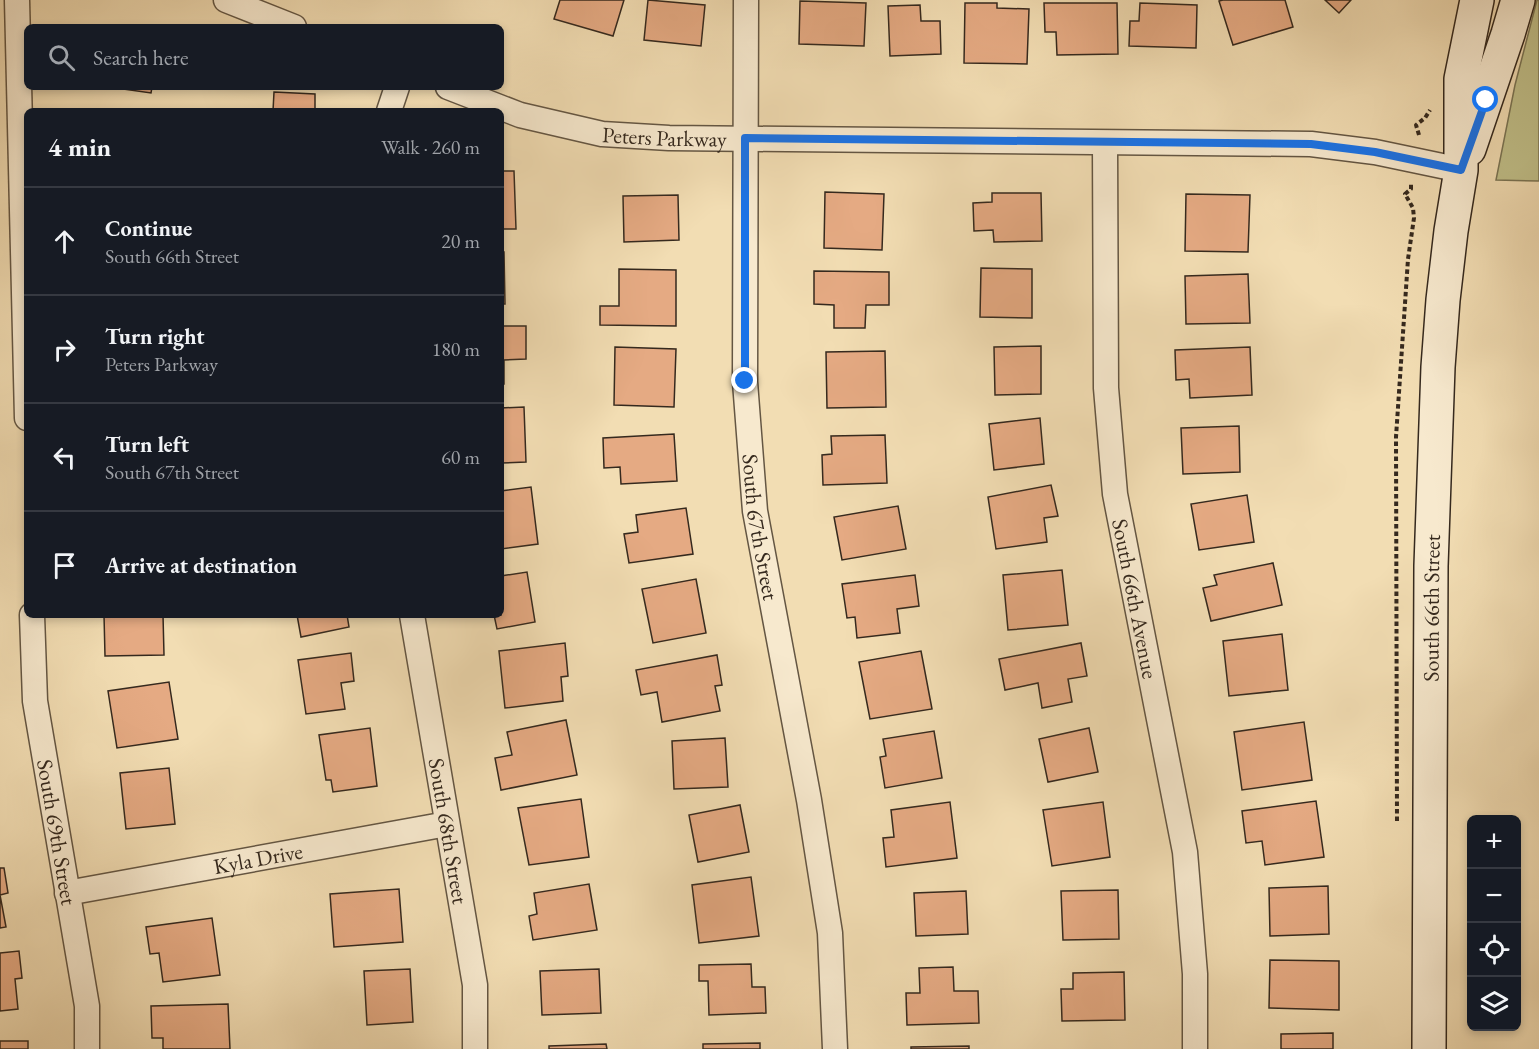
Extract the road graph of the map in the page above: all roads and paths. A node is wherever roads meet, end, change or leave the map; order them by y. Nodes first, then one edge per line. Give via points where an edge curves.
1 (17, 0) edge
2 (226, 0) edge
3 (746, 0) edge
4 (1477, 0) edge
5 (1518, 0) edge
6 (286, 24) edge
7 (396, 90) edge
8 (456, 90) edge
9 (390, 108) edge
10 (502, 108) edge
11 (504, 109) edge
12 (745, 138) junction
13 (1105, 143) junction
14 (1461, 170) junction
15 (24, 293) edge
16 (32, 618) edge
17 (413, 618) edge
18 (447, 824) junction
19 (67, 893) junction
20 (87, 1049) edge
21 (475, 1049) edge
22 (835, 1049) edge
23 (1196, 1049) edge
24 (1429, 1049) edge

1 - 15 street
2 - 6 street
3 - 12 street, South 67th Street
4 - 14 street, South 66th Street via 1461,79
5 - 14 street, South 66th Street
7 - 9 street
8 - 10 street, Peters Parkway
11 - 12 street, Peters Parkway via 602,134
12 - 13 street, Peters Parkway
12 - 22 street, South 67th Street via 745,381 755,511 810,800 830,933
13 - 14 street, Peters Parkway via 1311,144 1375,152
13 - 23 street, South 66th Avenue via 1106,388 1115,495 1185,852 1196,974
14 - 24 street, South 66th Street via 1443,300 1431,566
16 - 19 street, South 69th Street via 34,702
17 - 18 street, South 68th Street
18 - 19 street, Kyla Drive
18 - 21 street, South 68th Street via 475,985
19 - 20 street, South 69th Street via 87,1006

